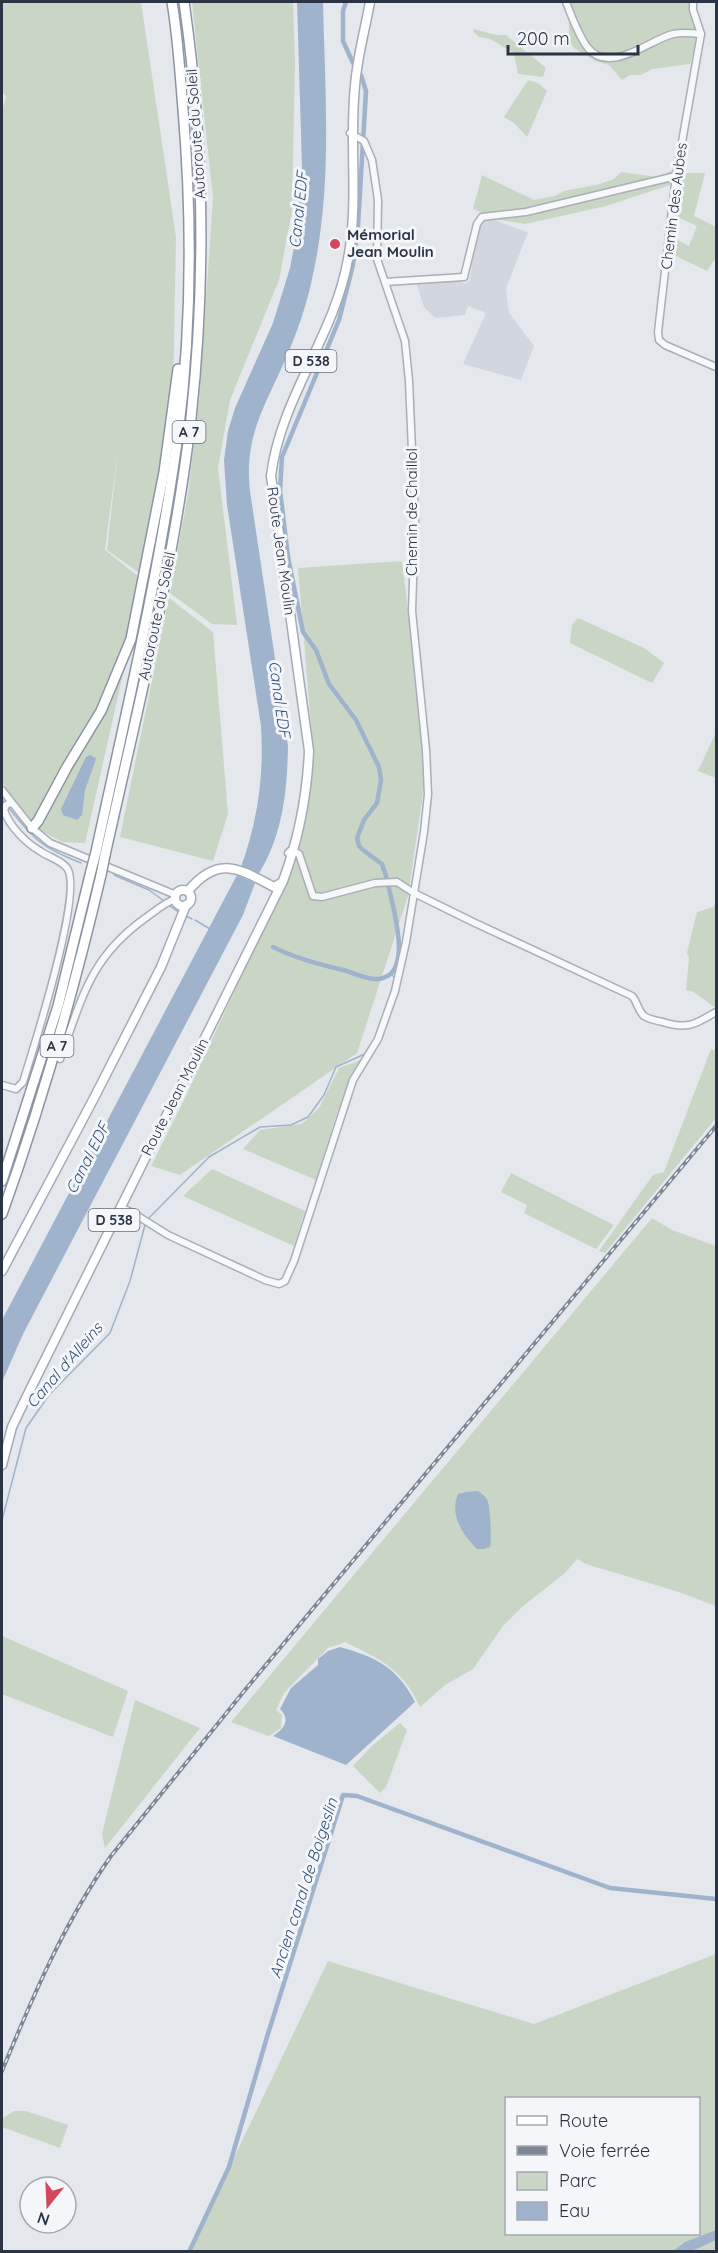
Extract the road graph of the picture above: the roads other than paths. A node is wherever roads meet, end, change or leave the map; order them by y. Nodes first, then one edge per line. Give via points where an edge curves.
1 (172, 2) edge
2 (184, 2) edge
3 (370, 2) edge
4 (566, 2) edge
5 (693, 2) edge
6 (701, 34) junction
7 (359, 138) junction
8 (676, 176) junction
9 (385, 282) junction
10 (189, 290) junction
11 (717, 368) edge
12 (305, 719) junction
13 (2, 790) edge
14 (11, 803) junction
15 (32, 828) junction
16 (291, 851) junction
17 (100, 853) junction
18 (96, 873) junction
19 (277, 884) junction
20 (188, 891) junction
21 (414, 893) junction
22 (180, 904) junction
23 (233, 978) junction
24 (717, 1012) edge
25 (60, 1059) dead end
26 (2, 1085) edge
27 (2, 1181) edge
28 (120, 1207) junction
29 (2, 1214) edge
30 (2, 1271) edge
31 (2, 1465) edge

1 - 10 highway, Autoroute du Soleil / A 7 via 186,150
2 - 17 highway, Autoroute du Soleil / A 7 via 193,76 201,223 191,420 158,620
3 - 7 main road, Route Jean Moulin / D 538 via 356,79
4 - 6 street via 588,47 604,58 621,56 673,34
5 - 6 street
6 - 8 street, Chemin des Aubes
7 - 9 street, Chemin de Chaillol via 372,160 379,226 377,259
7 - 12 main road, Route Jean Moulin / D 538 via 349,258 342,285 275,446 271,476
8 - 9 street via 526,212 482,217 464,277
8 - 11 street, Chemin des Aubes via 658,337 665,345
9 - 21 street, Chemin de Chaillol via 405,341 411,403 415,520 412,611 428,782
10 - 15 highway via 184,298 164,472 131,639 101,711
10 - 17 highway, Autoroute du Soleil / A 7 via 186,355 166,516
12 - 16 main road, Route Jean Moulin / D 538 via 304,782
12 - 16 main road, Route Jean Moulin / D 538 via 308,780 302,820
13 - 14 street
14 - 15 street
14 - 26 street via 4,810 10,821 34,847 66,867 72,885 64,933 23,1082 16,1089
15 - 22 street via 63,849
16 - 19 main road, Route Jean Moulin / D 538
16 - 21 street via 299,854 313,897 385,882 397,882
17 - 18 highway, Autoroute du Soleil / A 7, bridge
18 - 27 highway, Autoroute du Soleil / A 7
18 - 29 highway, Autoroute du Soleil / A 7 via 68,1010
19 - 20 main road via 224,867 198,880
19 - 23 main road, D 538
19 - 23 main road, Route Jean Moulin / D 538
20 - 22 main road via 181,891
20 - 22 main road via 191,898
21 - 24 street via 632,996 647,1017 684,1026
21 - 28 street, Chemin de Chaillol via 402,963 387,1016 353,1080 285,1281 279,1284 265,1280 168,1235
22 - 25 street via 125,934 101,960
22 - 30 main road via 161,967
23 - 28 main road, Route Jean Moulin / D 538
28 - 31 main road, Route Jean Moulin / D 538 via 12,1427

